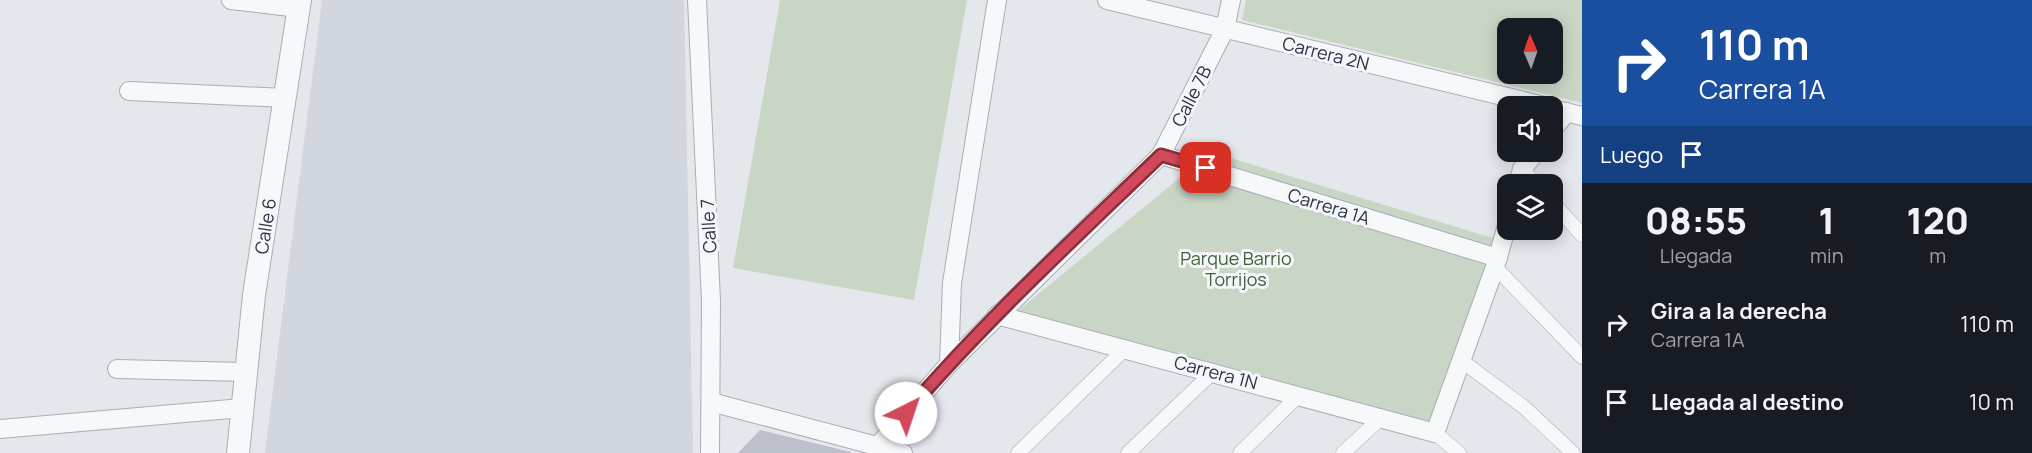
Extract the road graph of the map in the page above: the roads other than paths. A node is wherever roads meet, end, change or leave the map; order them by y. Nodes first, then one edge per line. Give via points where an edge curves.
1 (231, 0) edge
2 (697, 0) edge
3 (997, 0) edge
4 (1107, 0) edge
5 (1231, 0) edge
6 (299, 4) edge
7 (1225, 29) junction
8 (129, 91) dead end
9 (1503, 96) edge
10 (285, 98) junction
11 (1161, 155) junction
12 (1563, 214) edge
13 (1582, 234) edge
14 (1503, 240) edge
15 (1496, 262) junction
16 (997, 315) junction
17 (1126, 348) junction
18 (1582, 357) edge
19 (1462, 361) junction
20 (949, 364) junction
21 (117, 369) dead end
22 (244, 372) junction
23 (1213, 372) junction
24 (1299, 395) junction
25 (711, 402) junction
26 (242, 408) junction
27 (1381, 418) junction
28 (0, 429) edge
29 (1435, 433) junction
30 (878, 446) junction
31 (238, 453) edge
32 (710, 453) edge
33 (903, 453) edge
34 (1018, 453) edge
35 (1128, 453) edge
36 (1240, 453) edge
37 (1343, 453) edge
38 (1459, 453) edge
39 (1573, 453) edge

1 - 6 street
2 - 25 street, Calle 7 via 711,301
3 - 20 street via 952,283
4 - 7 street, Carrera 2N
5 - 7 street, Calle 7B
6 - 10 street, Calle 6
7 - 9 street, Carrera 2N
7 - 11 street, Calle 7B
8 - 10 street
10 - 22 street, Calle 6
11 - 15 street, Carrera 1A
11 - 16 street, Calle 7B
12 - 13 street
14 - 15 street
15 - 18 street
15 - 19 street
16 - 17 street, Carrera 1N
16 - 20 street, Calle 7B
17 - 23 street, Carrera 1N
17 - 34 street
19 - 29 street
19 - 39 street via 1525,408
20 - 30 street, Calle 7B
21 - 22 street
22 - 26 street, Calle 6
23 - 24 street, Carrera 1N
23 - 35 street
24 - 27 street, Carrera 1N
24 - 36 street
25 - 30 street
25 - 32 street, Calle 7
26 - 28 street
26 - 31 street, Calle 6
27 - 29 street, Carrera 1N
27 - 37 street
29 - 38 street
30 - 33 street

